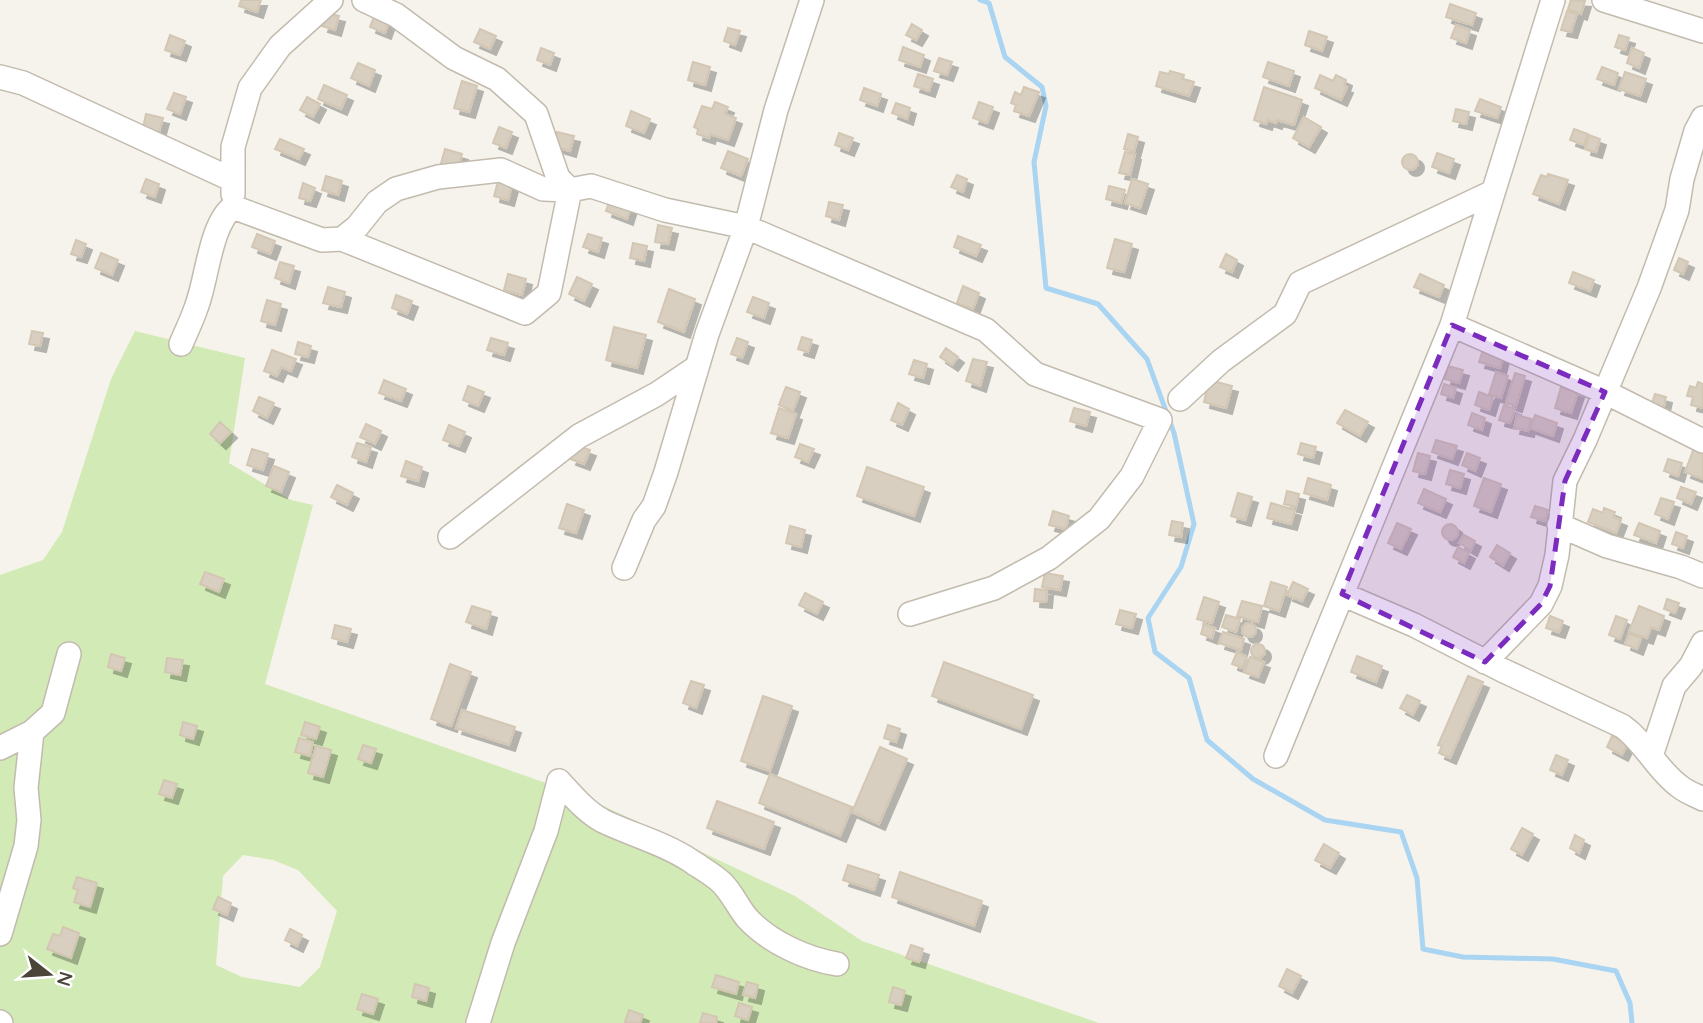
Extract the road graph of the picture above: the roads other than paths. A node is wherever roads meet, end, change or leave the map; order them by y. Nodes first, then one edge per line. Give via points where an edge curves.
1 (331, 0) edge
2 (364, 0) edge
3 (812, 0) edge
4 (1553, 0) edge
5 (1604, 0) edge
6 (1703, 31) edge
7 (0, 77) edge
8 (1703, 118) edge
9 (233, 180) junction
10 (570, 190) junction
11 (1493, 192) junction
12 (233, 207) junction
13 (746, 228) junction
14 (342, 239) junction
15 (1452, 325) junction
16 (181, 344) dead end
17 (697, 367) junction
18 (1605, 392) junction
19 (1180, 399) dead end
20 (1703, 441) edge
21 (1559, 525) junction
22 (450, 537) dead end
23 (624, 568) dead end
24 (1703, 576) edge
25 (1342, 594) junction
26 (910, 614) dead end
27 (1703, 643) edge
28 (69, 654) dead end
29 (1485, 662) junction
30 (32, 732) junction
31 (0, 748) edge
32 (1276, 756) dead end
33 (1651, 756) junction
34 (1703, 799) edge
35 (0, 934) edge
36 (837, 964) dead end
37 (478, 1023) edge

1 - 9 street via 280,46 250,88 233,146
2 - 10 street via 396,15 454,58 497,79 536,114 558,178
3 - 13 street via 776,110
4 - 11 street
5 - 6 street
7 - 9 street via 23,83
8 - 18 street via 1682,179 1677,210
9 - 12 street
10 - 13 street via 591,186 665,210
10 - 14 street via 543,189 501,170 438,177 396,189
10 - 14 street via 549,293 524,313
11 - 15 street
11 - 19 street via 1300,283 1285,314 1221,361
12 - 14 street via 322,240
12 - 16 street via 225,213 217,233 197,307
13 - 17 street
13 - 26 street via 986,330 1035,374 1160,420 1132,476 1099,519 1049,558 993,588
15 - 18 street
15 - 25 street
17 - 22 street via 579,436
17 - 23 street via 658,495
18 - 20 street
18 - 21 street via 1565,481
21 - 24 street via 1607,546
21 - 29 street via 1550,586 1541,604
25 - 29 street
25 - 32 street
27 - 33 street via 1674,686
28 - 30 street via 52,712
29 - 33 street via 1622,726
30 - 31 street
30 - 35 street via 26,846
33 - 34 street via 1680,787
36 - 37 street via 818,961 763,932 721,882 688,859 601,820 559,781 546,831

